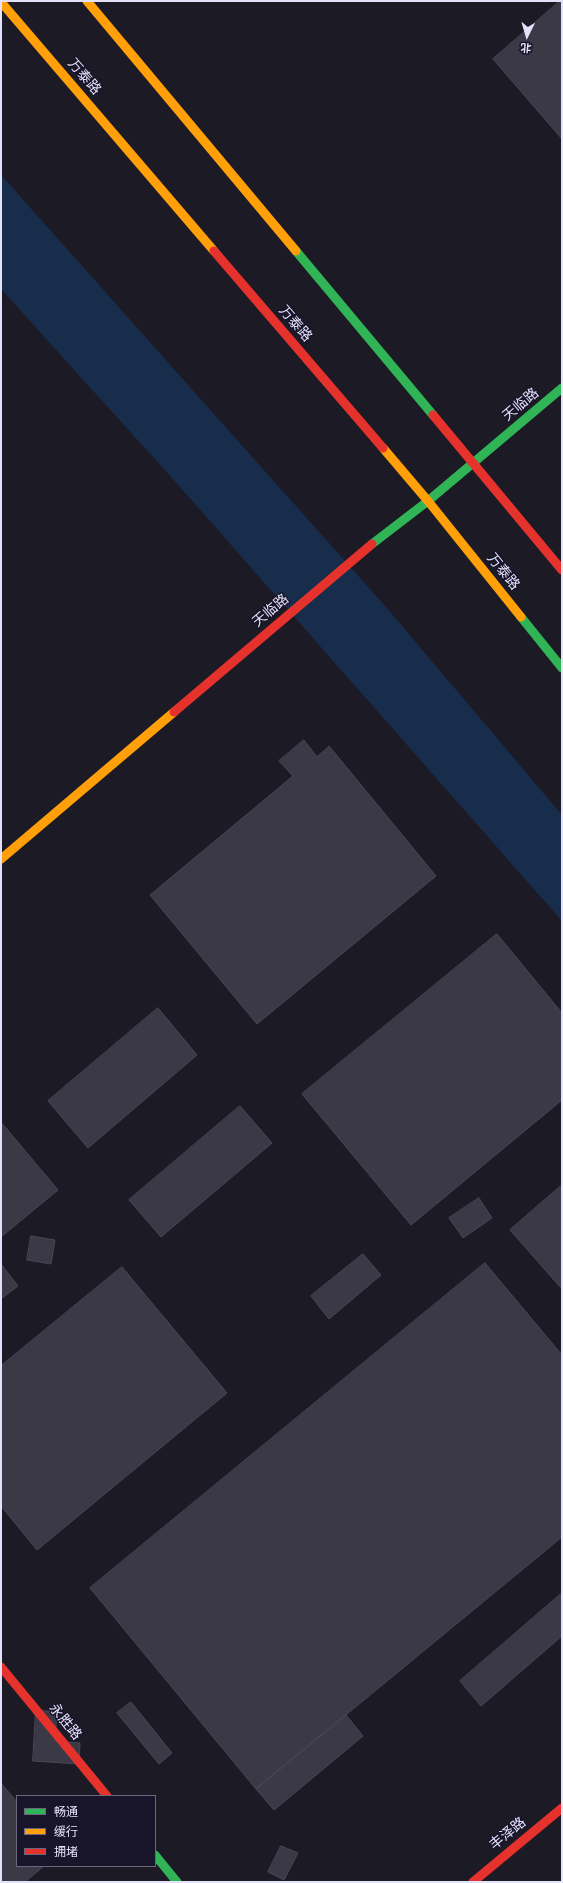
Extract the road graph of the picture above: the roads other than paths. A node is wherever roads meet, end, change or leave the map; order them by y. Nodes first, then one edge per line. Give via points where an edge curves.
1 (87, 1) edge
2 (1, 2) edge
3 (562, 388) edge
4 (473, 463) junction
5 (428, 501) junction
6 (562, 570) edge
7 (562, 668) edge
8 (1, 859) edge
9 (1, 1667) edge
10 (106, 1795) edge
11 (562, 1808) edge
12 (156, 1856) edge
13 (177, 1882) edge
14 (472, 1882) edge

1 - 4 main road
2 - 5 main road, 万泰路
3 - 4 main road, 天临路
4 - 5 main road, 天临路
4 - 6 main road
5 - 7 main road, 万泰路
5 - 8 main road, 天临路 via 362,553
9 - 10 main road, 永胜路
11 - 14 main road, 丰泽路
12 - 13 main road

